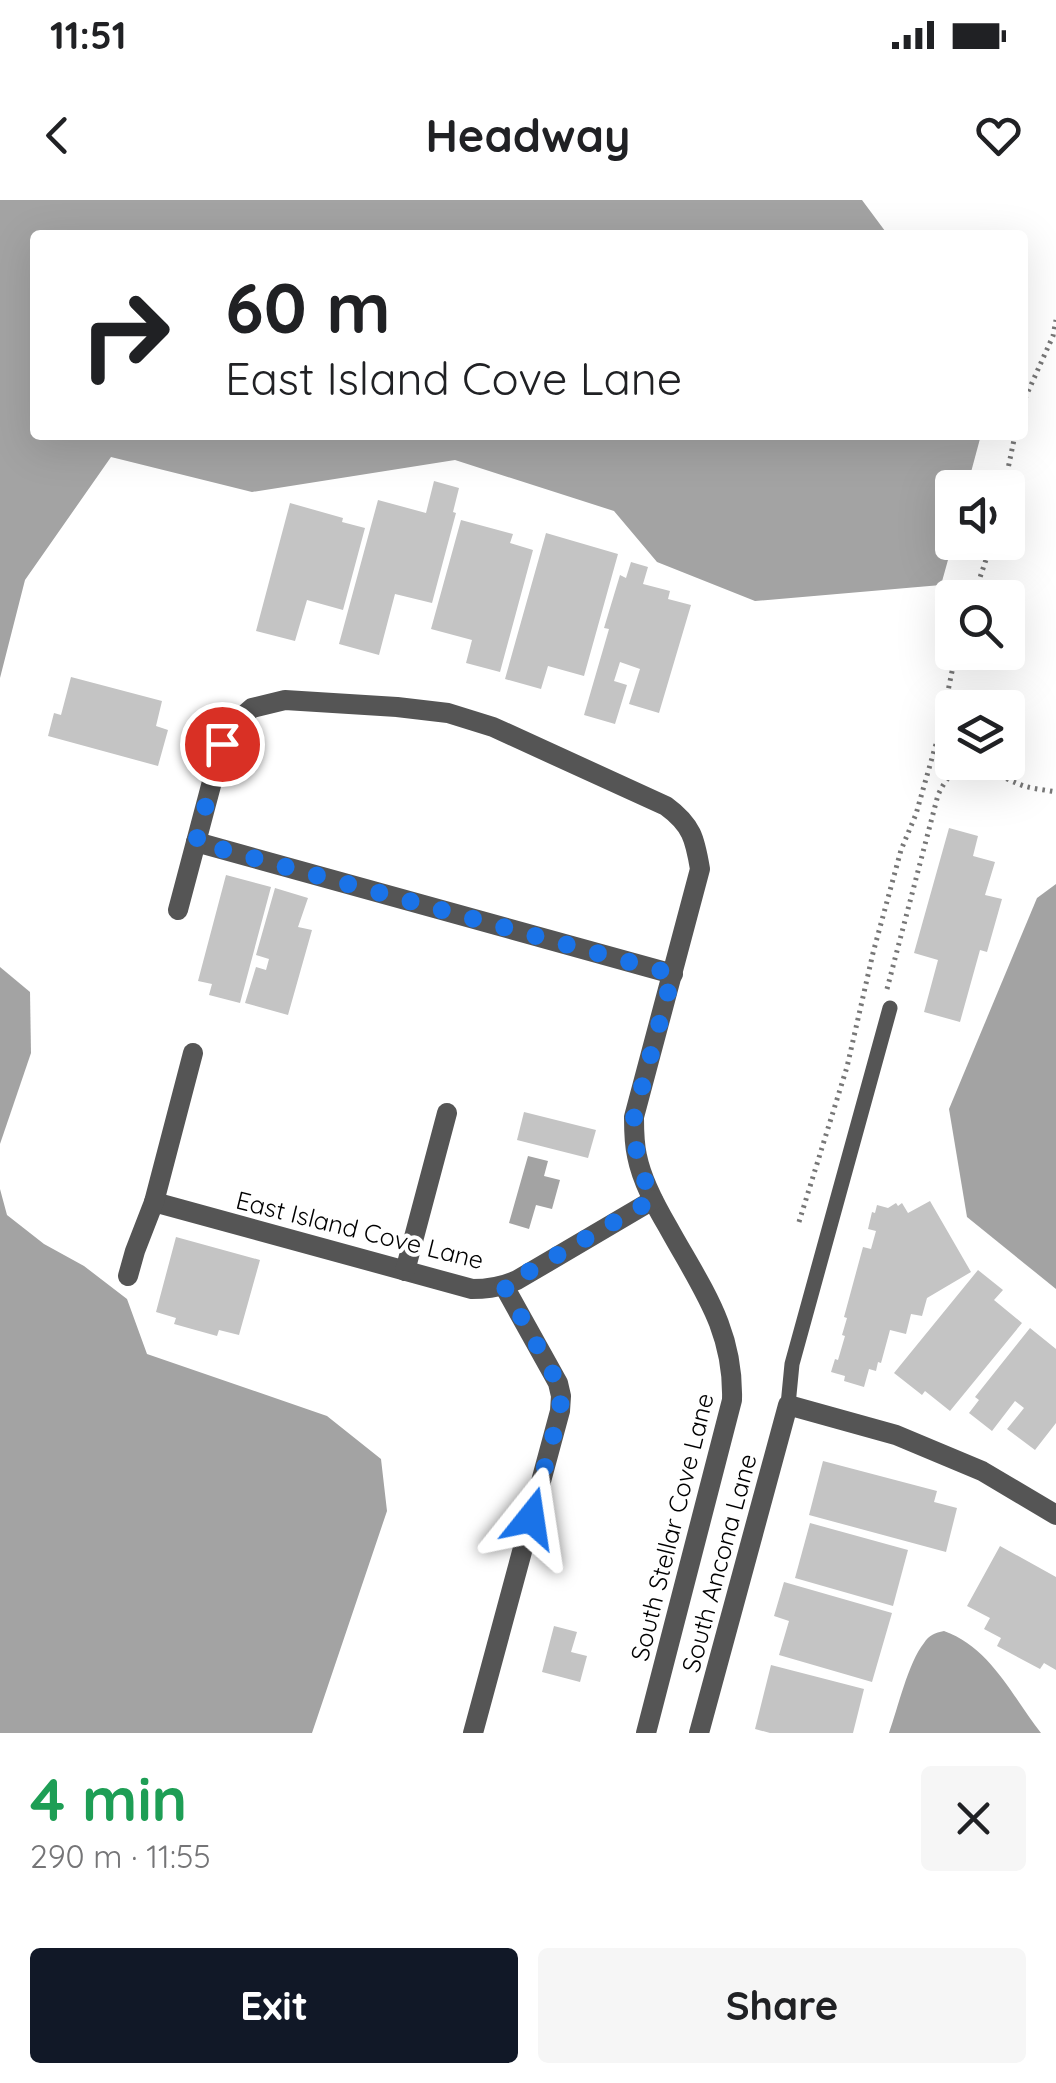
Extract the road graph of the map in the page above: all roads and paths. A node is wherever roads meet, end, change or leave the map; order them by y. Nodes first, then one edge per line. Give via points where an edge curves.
1 (1056, 320) edge
2 (1028, 391) edge
3 (1014, 440) edge
4 (1008, 470) edge
5 (952, 670) edge
6 (1056, 792) edge
7 (196, 842) junction
8 (178, 910) dead end
9 (673, 974) junction
10 (890, 1008) joint
11 (194, 1053) dead end
12 (448, 1113) dead end
13 (652, 1200) junction
14 (154, 1202) junction
15 (799, 1222) dead end
16 (405, 1271) junction
17 (128, 1276) dead end
18 (504, 1286) junction
19 (788, 1405) junction
20 (1056, 1516) edge
21 (473, 1733) edge
22 (646, 1733) edge
23 (699, 1733) edge

1 - 2 path
3 - 4 path
5 - 15 path
6 - 10 path via 976,767 952,772 938,796 885,996
7 - 8 street
7 - 9 street
7 - 9 street, South Stellar Cove Lane via 222,744 252,708 285,700 448,713 564,758 666,806 688,825 700,869
9 - 13 street, South Stellar Cove Lane via 634,1116 637,1158
10 - 19 lane via 792,1364
11 - 14 street
12 - 16 street
13 - 18 street, East Island Cove Lane
13 - 22 street, South Stellar Cove Lane via 718,1316 733,1373 732,1400
14 - 16 street, East Island Cove Lane
14 - 17 street
16 - 18 street, East Island Cove Lane via 472,1289
18 - 21 street via 558,1383 560,1411
19 - 20 street via 896,1435 982,1471
19 - 23 street, South Ancona Lane

